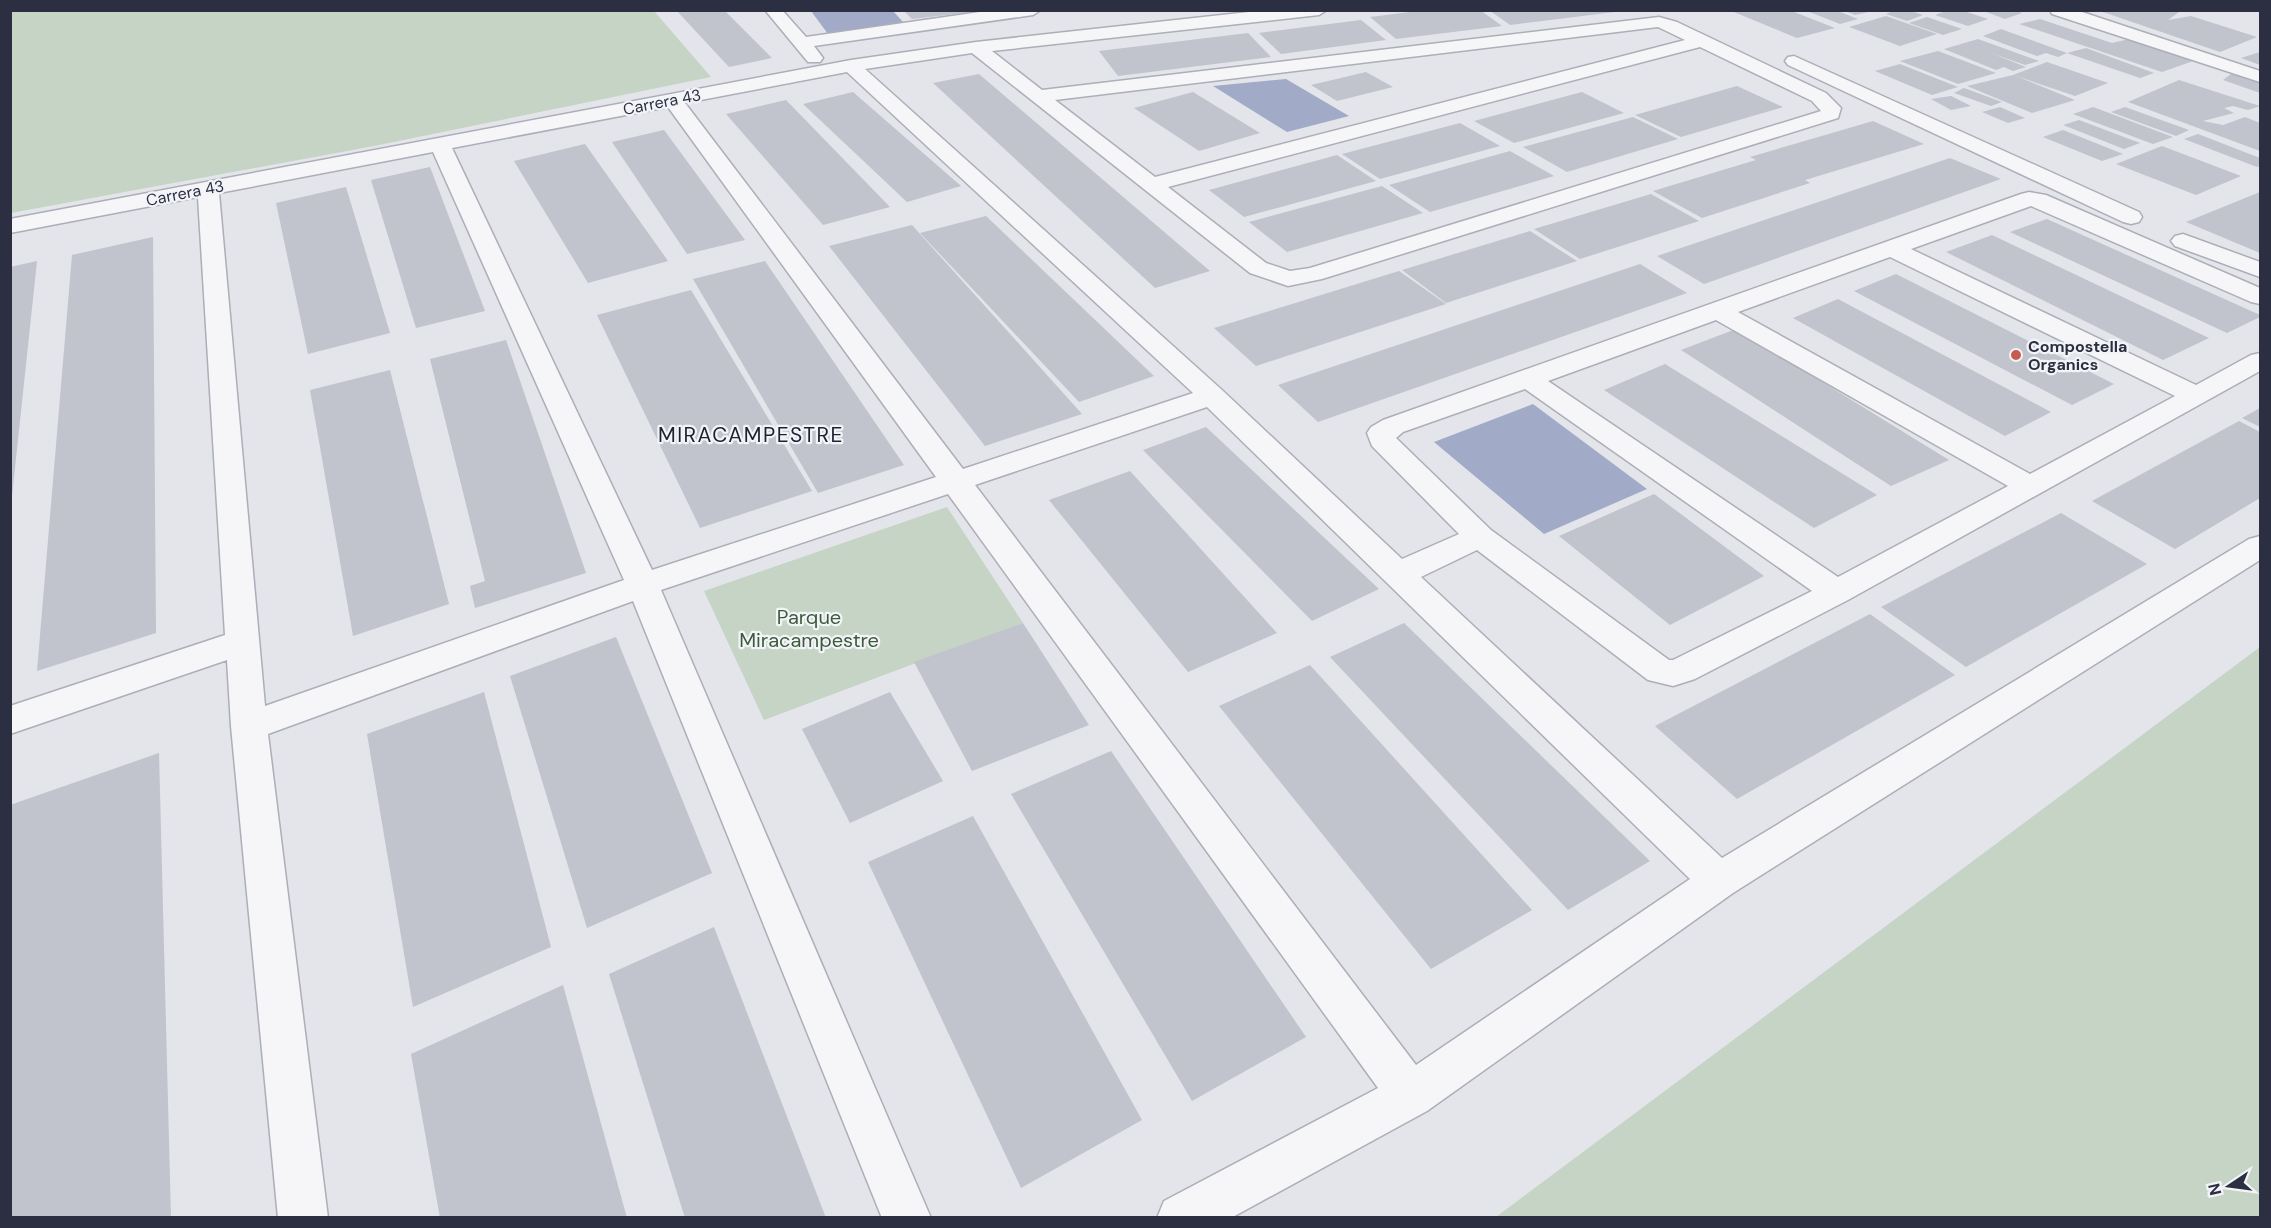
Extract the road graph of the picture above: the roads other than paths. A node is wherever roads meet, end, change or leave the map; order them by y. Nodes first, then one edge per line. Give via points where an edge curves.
1 (1033, 10) edge
2 (1319, 10) edge
3 (2058, 10) edge
4 (773, 11) edge
5 (986, 14) edge
6 (1701, 41) junction
7 (801, 43) junction
8 (976, 47) junction
9 (1771, 50) dead end
10 (838, 69) junction
11 (2260, 77) edge
12 (1038, 96) junction
13 (672, 99) junction
14 (441, 146) junction
15 (1150, 185) junction
16 (208, 189) junction
17 (2146, 224) dead end
18 (10, 226) edge
19 (2168, 234) dead end
20 (1890, 248) junction
21 (2260, 270) edge
22 (2260, 297) edge
23 (1717, 310) junction
24 (2260, 361) edge
25 (1528, 379) junction
26 (1212, 396) junction
27 (2197, 396) junction
28 (956, 481) junction
29 (2030, 486) junction
30 (1480, 537) junction
31 (2260, 546) edge
32 (1398, 575) junction
33 (643, 585) junction
34 (1837, 592) junction
35 (242, 642) junction
36 (10, 720) edge
37 (249, 726) junction
38 (1719, 881) junction
39 (1411, 1095) junction
40 (303, 1218) edge
41 (907, 1218) edge
42 (1182, 1218) edge

1 - 5 street
2 - 8 street, Carrera 43
3 - 11 street
4 - 7 street
5 - 7 street
6 - 12 street via 1671,26 1644,22
6 - 15 street
6 - 15 street via 1819,97 1831,108 1831,114 1288,279 1258,268
7 - 10 street
8 - 10 street, Carrera 43
8 - 12 street
9 - 17 street
10 - 13 street, Carrera 43
10 - 26 street
12 - 15 street
13 - 14 street, Carrera 43
13 - 28 street
14 - 16 street, Carrera 43
14 - 33 street
16 - 18 street, Carrera 43
16 - 35 street
19 - 21 street
20 - 22 street via 2029,199 2038,200
20 - 23 street
20 - 27 street
23 - 25 street
23 - 29 street
24 - 27 street
25 - 30 street via 1381,433 1382,440
25 - 34 street
26 - 28 street
26 - 32 street
27 - 29 street
28 - 33 street
28 - 39 street
29 - 34 street
30 - 32 street
30 - 34 street via 1660,671 1683,670
31 - 38 street
32 - 38 street
33 - 37 street
33 - 41 street
35 - 36 street
35 - 37 street
37 - 40 street
38 - 39 street
39 - 42 street

